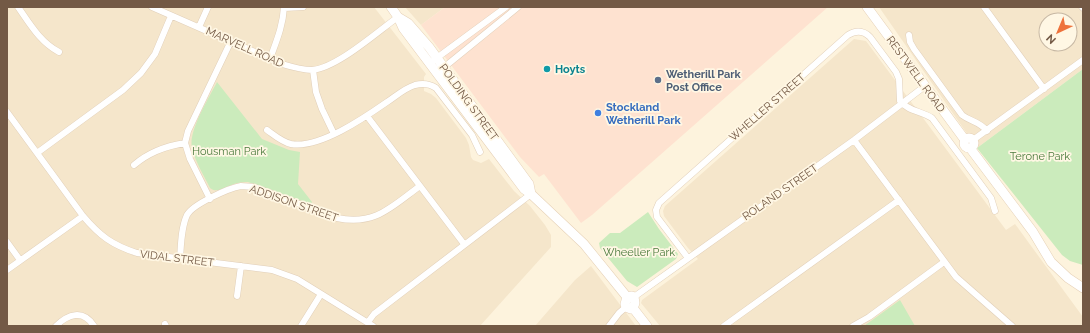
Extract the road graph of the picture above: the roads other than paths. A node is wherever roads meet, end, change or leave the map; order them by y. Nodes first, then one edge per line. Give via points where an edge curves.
1 (18, 7) edge
2 (152, 7) edge
3 (208, 7) edge
4 (303, 7) edge
5 (391, 7) edge
6 (506, 7) edge
7 (518, 7) edge
8 (867, 7) edge
9 (984, 7) edge
10 (284, 8) edge
11 (172, 16) junction
12 (494, 16) junction
13 (398, 17) junction
14 (499, 22) junction
15 (199, 27) junction
16 (909, 35) dead end
17 (231, 41) junction
18 (59, 52) dead end
19 (270, 59) junction
20 (433, 60) junction
21 (1083, 60) edge
22 (313, 70) junction
23 (440, 70) junction
24 (925, 86) junction
25 (1044, 89) junction
26 (902, 104) junction
27 (7, 112) edge
28 (367, 116) junction
29 (267, 130) dead end
30 (987, 131) junction
31 (334, 134) junction
32 (854, 140) junction
33 (186, 143) junction
34 (969, 143) junction
35 (480, 152) dead end
36 (37, 153) junction
37 (134, 165) dead end
38 (420, 186) junction
39 (531, 194) junction
40 (210, 198) junction
41 (899, 200) junction
42 (995, 210) dead end
43 (82, 216) junction
44 (7, 242) edge
45 (464, 244) junction
46 (1042, 246) junction
47 (688, 258) junction
48 (180, 259) junction
49 (20, 260) junction
50 (944, 262) junction
51 (241, 266) junction
52 (7, 270) edge
53 (1083, 282) edge
54 (1083, 288) edge
55 (321, 294) junction
56 (237, 296) dead end
57 (631, 297) junction
58 (630, 308) junction
59 (371, 324) edge
60 (56, 326) edge
61 (94, 326) edge
62 (301, 326) edge
63 (609, 326) edge
64 (647, 326) edge
65 (724, 326) edge
66 (853, 326) edge
67 (1012, 326) edge

1 - 18 street via 42,40
2 - 11 street, MARVELL ROAD
3 - 15 street
4 - 10 street
5 - 13 main road, POLDING STREET
6 - 12 street
7 - 14 street
8 - 24 main road, RESTWELL ROAD
9 - 25 street
10 - 19 street via 279,36
11 - 15 street, MARVELL ROAD
11 - 36 street via 155,54 141,73 123,90
12 - 14 street
12 - 20 street
13 - 20 main road, POLDING STREET via 403,28
13 - 22 street, MARVELL ROAD via 341,59
14 - 23 street
15 - 17 street, MARVELL ROAD
16 - 30 street via 914,49 962,115 979,123
17 - 19 street, MARVELL ROAD
17 - 33 street via 188,131
19 - 22 street, MARVELL ROAD via 296,69
20 - 23 main road, POLDING STREET
21 - 25 street
22 - 31 street via 316,92
23 - 39 main road, POLDING STREET via 524,189
24 - 26 street, ROLAND STREET
24 - 34 main road, RESTWELL ROAD
25 - 30 street
26 - 32 street, ROLAND STREET
26 - 42 street via 932,118 991,198
26 - 47 street, WHELLER STREET via 899,99 899,80 896,72 870,37 865,32 858,31 848,36 659,203 657,217
27 - 36 street, VIDAL STREET
28 - 31 street
28 - 35 street via 408,88 431,85 472,135
28 - 38 street
29 - 31 street via 289,143 301,145
30 - 34 street
32 - 41 street
32 - 47 street, ROLAND STREET
33 - 37 street via 154,151
33 - 40 street via 190,159
34 - 46 main road, RESTWELL ROAD
36 - 43 street, VIDAL STREET
38 - 40 street, ADDISON STREET via 382,213 370,219 358,220 337,218 254,187 242,186
38 - 45 street
39 - 45 street
39 - 57 main road, POLDING STREET via 584,244
40 - 48 street, ADDISON STREET via 188,213 184,222
41 - 50 street
41 - 65 street
43 - 48 street, VIDAL STREET via 96,231 124,249
43 - 49 street
44 - 49 street
45 - 59 street via 374,314
46 - 53 main road, RESTWELL ROAD via 1064,268
46 - 54 main road, RESTWELL ROAD via 1045,254 1060,271
47 - 57 street, ROLAND STREET
48 - 51 street, VIDAL STREET
49 - 52 street
50 - 66 street
50 - 67 street via 964,285
51 - 55 street, VIDAL STREET via 284,273
51 - 56 street
55 - 59 street, VIDAL STREET
55 - 62 street
57 - 58 main road via 635,303
58 - 63 street via 619,314
58 - 64 main road
60 - 61 street via 69,316 77,314 85,317

